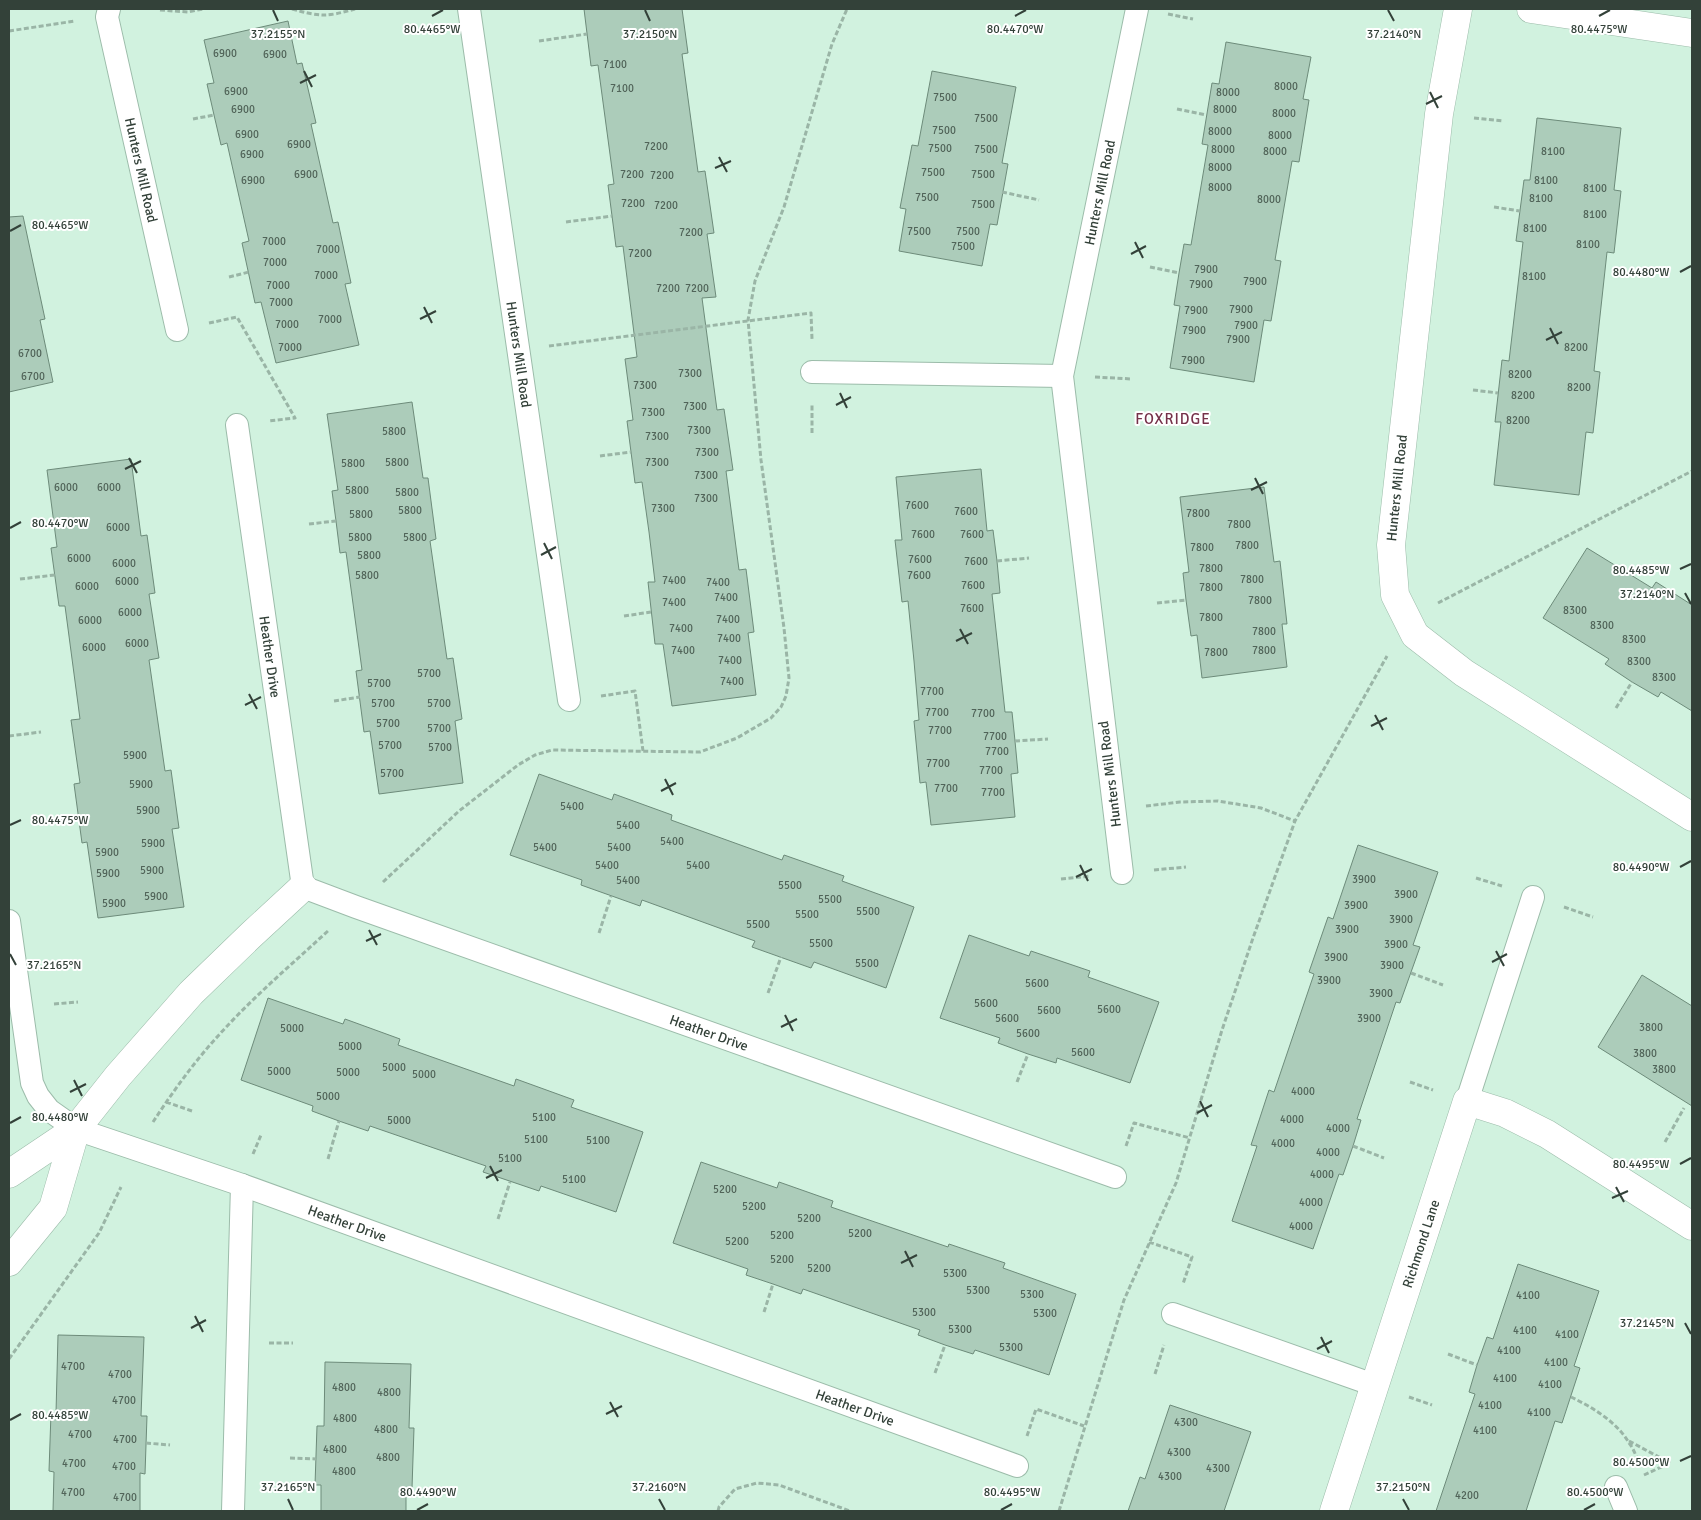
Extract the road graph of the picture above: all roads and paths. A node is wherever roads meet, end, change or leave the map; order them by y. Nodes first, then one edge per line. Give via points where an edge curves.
1 (109, 9) edge
2 (203, 9) edge
3 (292, 9) edge
4 (354, 9) edge
5 (469, 9) edge
6 (847, 9) edge
7 (1137, 9) edge
8 (1458, 9) edge
9 (1531, 9) edge
10 (160, 10) dead end
11 (78, 20) dead end
12 (9, 31) edge
13 (1692, 32) edge
14 (587, 34) dead end
15 (539, 41) dead end
16 (1177, 109) dead end
17 (1206, 114) dead end
18 (214, 115) dead end
19 (193, 119) dead end
20 (1002, 192) dead end
21 (1039, 200) dead end
22 (1494, 207) dead end
23 (1520, 210) dead end
24 (612, 216) dead end
25 (566, 222) dead end
26 (1150, 267) dead end
27 (249, 272) dead end
28 (1179, 273) dead end
29 (229, 277) dead end
30 (812, 313) dead end
31 (237, 317) dead end
32 (748, 320) junction
33 (177, 330) dead end
34 (544, 346) dead end
35 (812, 372) dead end
36 (1062, 376) junction
37 (1091, 377) dead end
38 (1132, 378) dead end
39 (1473, 390) dead end
40 (1498, 393) dead end
41 (295, 418) dead end
42 (237, 425) dead end
43 (631, 452) dead end
44 (600, 456) dead end
45 (1692, 471) edge
46 (336, 521) dead end
47 (309, 524) dead end
48 (1029, 558) dead end
49 (997, 561) dead end
50 (55, 575) dead end
51 (20, 579) dead end
52 (1186, 600) dead end
53 (1157, 602) dead end
54 (651, 612) dead end
55 (624, 616) dead end
56 (1408, 619) junction
57 (1632, 682) dead end
58 (635, 691) dead end
59 (360, 697) dead end
60 (569, 700) dead end
61 (334, 701) dead end
62 (1616, 708) dead end
63 (41, 732) dead end
64 (9, 736) edge
65 (1048, 739) dead end
66 (1015, 741) dead end
67 (643, 751) junction
68 (1169, 804) dead end
69 (79, 817) dead end
70 (1692, 817) edge
71 (53, 820) dead end
72 (1295, 821) junction
73 (1122, 873) dead end
74 (378, 886) dead end
75 (303, 887) junction
76 (611, 896) dead end
77 (1533, 897) dead end
78 (9, 921) edge
79 (333, 927) dead end
80 (599, 933) dead end
81 (781, 957) dead end
82 (1411, 973) dead end
83 (1442, 985) dead end
84 (768, 993) dead end
85 (1028, 1054) dead end
86 (1017, 1082) dead end
87 (1467, 1101) junction
88 (166, 1102) junction
89 (1684, 1108) dead end
90 (192, 1111) dead end
91 (339, 1121) dead end
92 (1134, 1123) dead end
93 (150, 1127) dead end
94 (76, 1129) junction
95 (1190, 1138) junction
96 (1664, 1142) dead end
97 (1353, 1146) dead end
98 (1384, 1158) dead end
99 (328, 1159) dead end
100 (9, 1174) edge
101 (1115, 1176) dead end
102 (510, 1182) dead end
103 (242, 1185) junction
104 (121, 1187) dead end
105 (498, 1219) dead end
106 (1692, 1226) edge
107 (1149, 1242) junction
108 (1192, 1257) dead end
109 (9, 1262) edge
110 (773, 1284) dead end
111 (764, 1312) dead end
112 (1173, 1314) dead end
113 (945, 1345) dead end
114 (1448, 1354) dead end
115 (9, 1359) edge
116 (1478, 1365) dead end
117 (935, 1373) dead end
118 (1374, 1385) junction
119 (1570, 1397) dead end
120 (1036, 1409) dead end
121 (1084, 1426) junction
122 (1629, 1442) junction
123 (146, 1443) dead end
124 (170, 1445) dead end
125 (290, 1458) dead end
126 (316, 1459) dead end
127 (1670, 1463) dead end
128 (1017, 1466) dead end
129 (1642, 1469) dead end
130 (1616, 1487) dead end
131 (233, 1511) edge
132 (718, 1511) edge
133 (850, 1511) edge
134 (1059, 1511) edge
135 (1334, 1511) edge
136 (1626, 1511) edge

1 - 33 lane, Hunters Mill Road via 107,17
2 - 10 path via 188,12
3 - 4 path via 329,16
5 - 60 lane, Hunters Mill Road
6 - 32 path via 832,44 784,207 755,281
7 - 36 lane, Hunters Mill Road
8 - 56 street, Hunters Mill Road via 1440,114 1391,545 1395,595
9 - 13 street
11 - 12 path
14 - 15 path
16 - 17 path
18 - 19 path
20 - 21 path
22 - 23 path
24 - 25 path
26 - 28 path
27 - 29 path
30 - 32 path
31 - 41 path
32 - 34 path
32 - 67 path via 761,460 784,628 789,678 786,696 770,718 738,738 700,752
35 - 36 lane
36 - 73 lane, Hunters Mill Road
37 - 38 path
39 - 40 path
42 - 75 lane, Heather Drive
43 - 44 path
45 - 56 path
46 - 47 path
48 - 49 path
50 - 51 path
52 - 53 path
54 - 55 path
56 - 70 street, Hunters Mill Road via 1415,635 1464,673
56 - 72 path
57 - 62 path
58 - 67 path
59 - 61 path
63 - 64 path
65 - 66 path
67 - 74 path via 552,750 535,755 459,811
68 - 72 path via 1218,802 1261,808
69 - 71 path
72 - 95 path via 1222,1030
75 - 94 street via 192,993
75 - 101 lane, Heather Drive
76 - 80 path
77 - 87 lane, Richmond Lane
78 - 94 lane, Heather Drive via 32,1083 49,1110
79 - 88 path via 217,1037
81 - 84 path
82 - 83 path
85 - 86 path
87 - 106 street via 1506,1113 1540,1130
87 - 118 street, Richmond Lane
88 - 90 path
88 - 93 path
89 - 96 path
91 - 99 path
92 - 95 path
94 - 100 street
94 - 103 lane, Heather Drive
94 - 109 street via 53,1208
95 - 107 path via 1176,1183
97 - 98 path
102 - 105 path
103 - 128 lane, Heather Drive
103 - 131 lane
104 - 115 path via 99,1233
107 - 108 path
107 - 121 path via 1124,1300
110 - 111 path
112 - 118 lane
113 - 117 path
114 - 116 path
118 - 135 street, Richmond Lane
119 - 122 path via 1610,1421
120 - 121 path
121 - 134 path
122 - 127 path
122 - 129 path
123 - 124 path
125 - 126 path
130 - 136 lane
132 - 133 path via 735,1489 757,1483 779,1485

